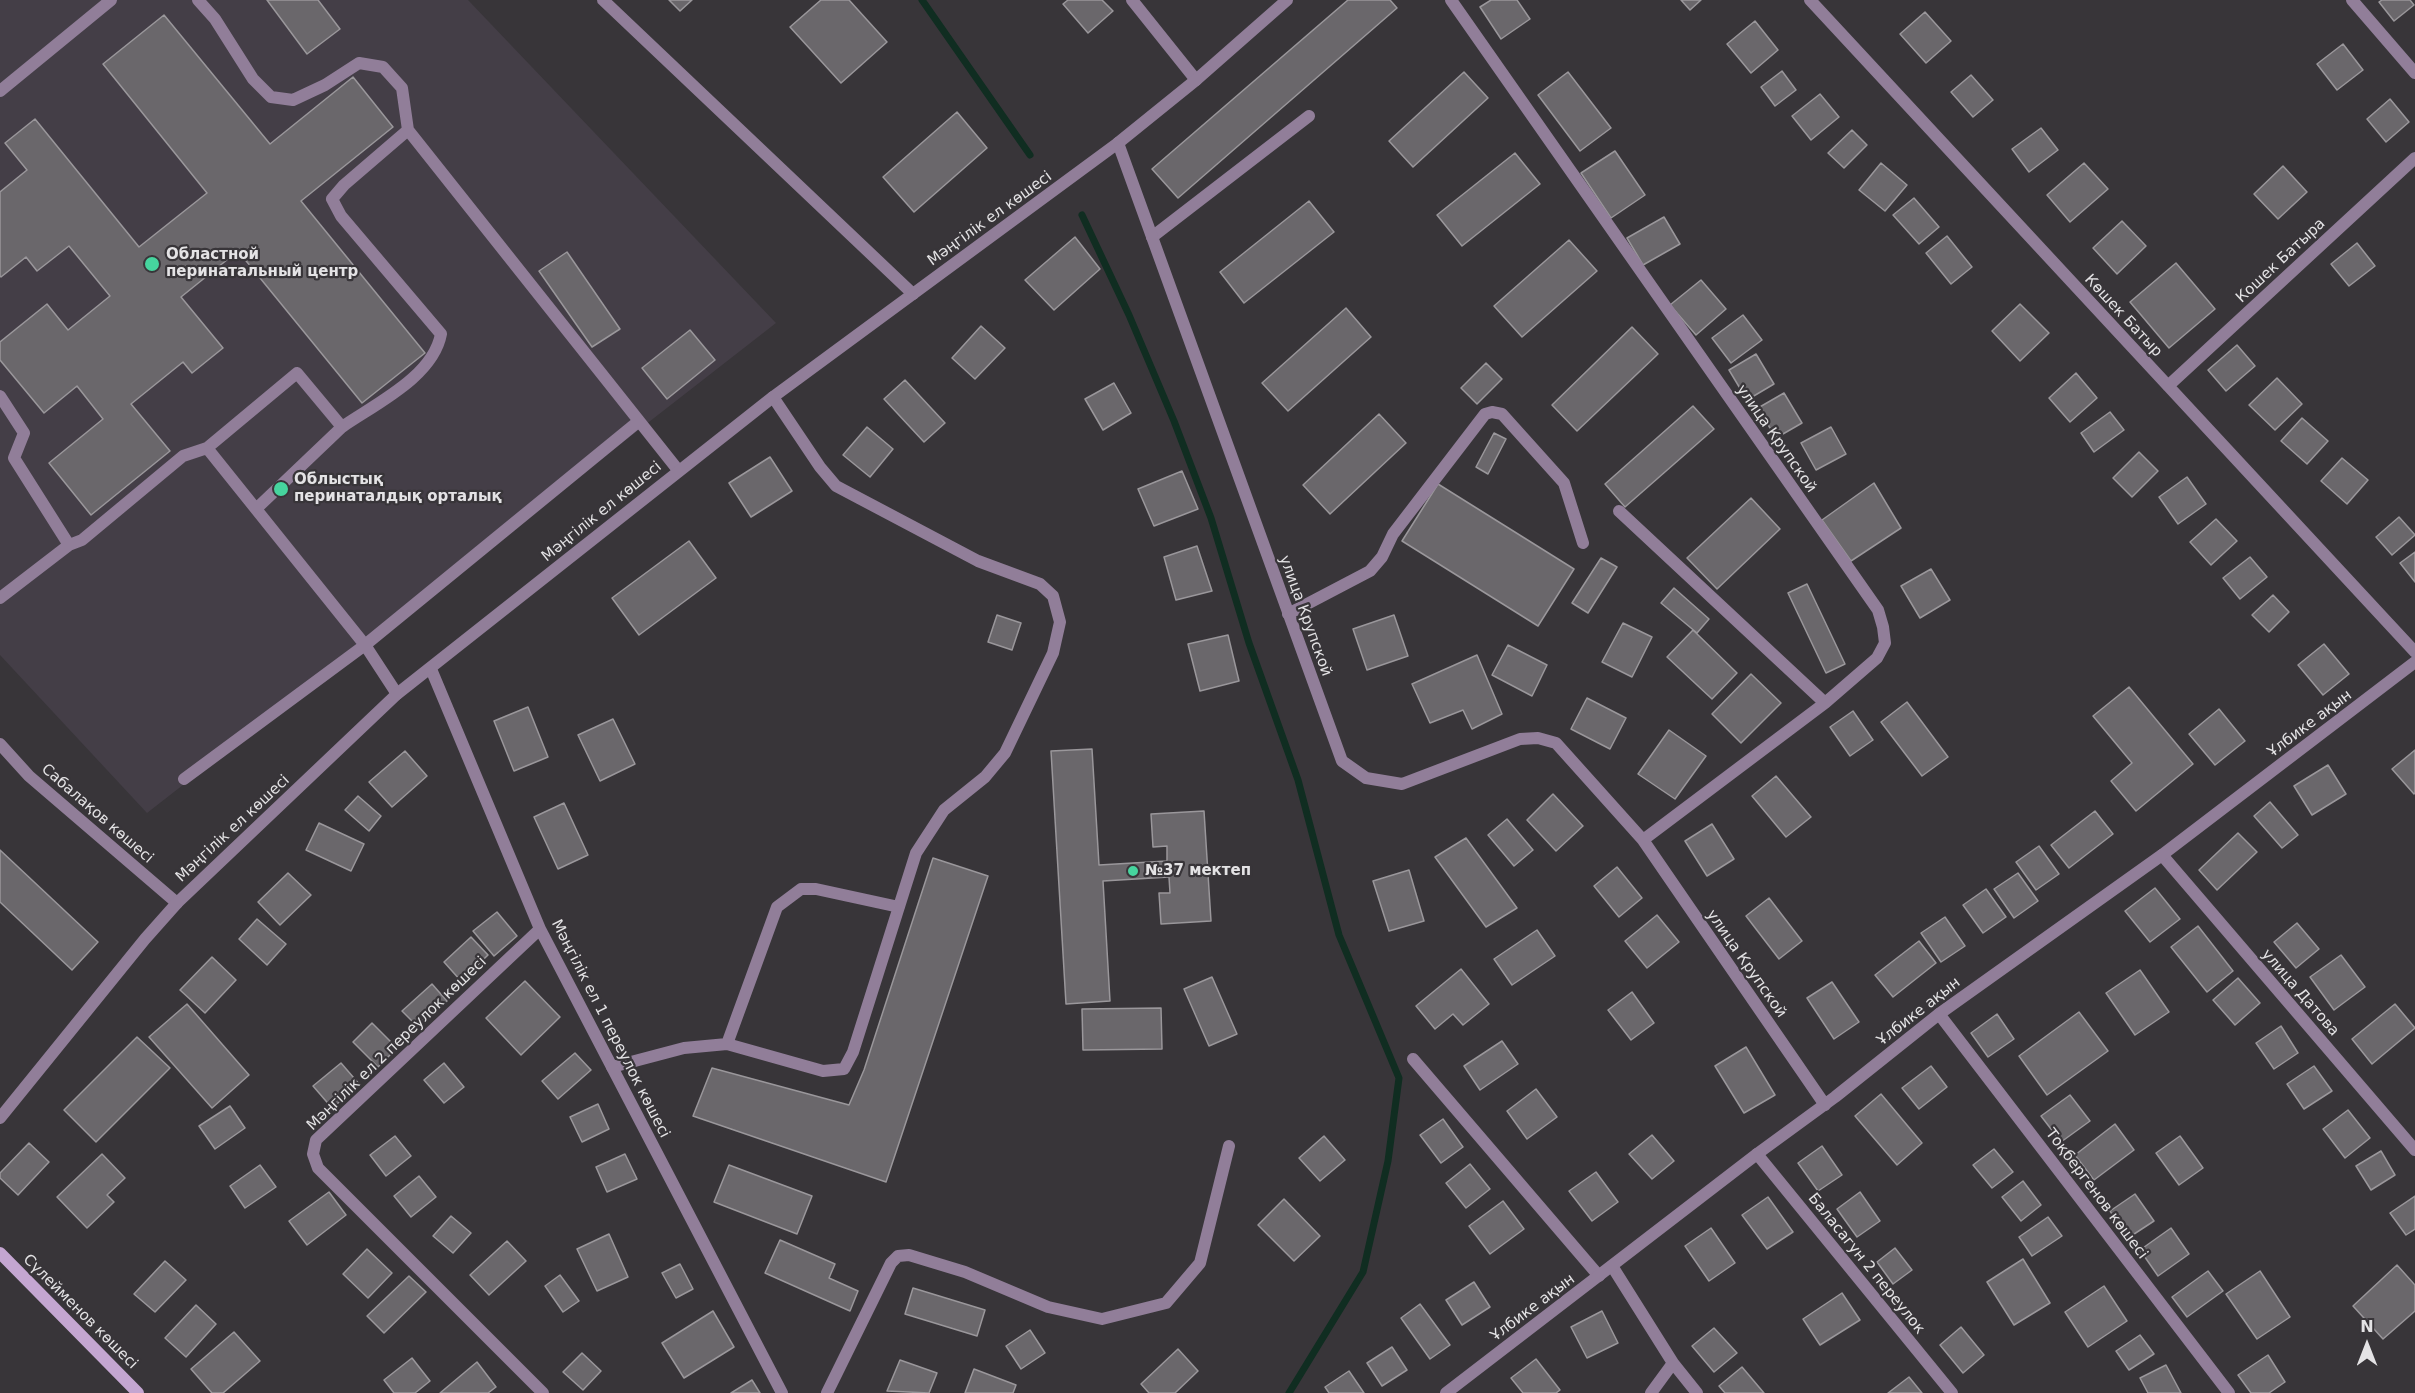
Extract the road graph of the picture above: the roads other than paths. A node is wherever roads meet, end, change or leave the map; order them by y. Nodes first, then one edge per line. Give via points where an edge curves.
1 (111, 0) edge
2 (198, 0) edge
3 (603, 0) edge
4 (1132, 0) edge
5 (1287, 0) edge
6 (1451, 0) edge
7 (1810, 0) edge
8 (2352, 0) edge
9 (2415, 73) edge
10 (1196, 80) junction
11 (0, 91) edge
12 (1310, 116) dead end
13 (408, 130) junction
14 (1118, 143) junction
15 (2415, 158) edge
16 (1152, 237) junction
17 (913, 294) junction
18 (2168, 386) junction
19 (0, 396) edge
20 (773, 397) junction
21 (639, 421) junction
22 (342, 427) junction
23 (207, 448) junction
24 (678, 470) junction
25 (257, 508) junction
26 (1619, 511) dead end
27 (1583, 543) dead end
28 (69, 545) junction
29 (0, 598) edge
30 (1288, 614) junction
31 (365, 645) junction
32 (2415, 652) edge
33 (2415, 662) edge
34 (431, 669) junction
35 (397, 694) junction
36 (1825, 703) junction
37 (0, 744) edge
38 (184, 779) dead end
39 (1643, 840) junction
40 (2162, 855) junction
41 (177, 903) junction
42 (898, 907) junction
43 (540, 928) junction
44 (1938, 1014) junction
45 (727, 1044) junction
46 (1413, 1059) dead end
47 (612, 1067) junction
48 (1825, 1105) junction
49 (0, 1118) edge
50 (1229, 1146) dead end
51 (2415, 1150) edge
52 (1757, 1154) junction
53 (0, 1253) edge
54 (1612, 1266) junction
55 (1599, 1276) junction
56 (1673, 1363) junction
57 (138, 1393) edge
58 (543, 1393) edge
59 (782, 1393) edge
60 (828, 1393) edge
61 (1446, 1393) edge
62 (1651, 1393) edge
63 (1697, 1393) edge
64 (1952, 1393) edge
65 (2229, 1393) edge

1 - 11 street
2 - 13 street via 215,19 253,79 271,96 293,100 359,63 383,67 402,88
3 - 17 street
4 - 10 street
5 - 10 street, Мәңгілік ел көшесі
6 - 36 street, улица Крупской via 1878,610 1885,643 1877,658
7 - 18 street, Көшек Батыр
8 - 9 street
10 - 14 street, Мәңгілік ел көшесі
12 - 16 street
13 - 21 street
13 - 22 street via 332,199 341,216 441,334 438,348 417,375
14 - 16 street, улица Крупской
14 - 17 street, Мәңгілік ел көшесі
15 - 18 street, Кошек Батыра
16 - 30 street, улица Крупской
17 - 20 street, Мәңгілік ел көшесі
18 - 32 street, Көшек Батыр
19 - 28 street via 24,433 14,458
20 - 24 street, Мәңгілік ел көшесі
20 - 42 street via 836,486 978,561 1040,585 1053,596 1060,622 1053,653 1005,753 985,777 944,810 916,853
21 - 24 street
21 - 31 street
22 - 23 street via 297,373
22 - 25 street
23 - 25 street
23 - 28 street via 183,456 82,540
24 - 34 street, Мәңгілік ел көшесі
25 - 31 street
26 - 36 street
27 - 30 street via 1564,483 1502,414 1492,412 1478,423 1393,534 1370,571
28 - 29 street
30 - 39 street, улица Крупской via 1342,761 1366,778 1402,784 1520,739 1538,738 1556,743
31 - 35 street
31 - 38 street
33 - 40 street, Ұлбике ақын
34 - 35 street, Мәңгілік ел көшесі
34 - 43 street, Мәңгілік ел 1 переулок көшесі
35 - 41 street, Мәңгілік ел көшесі
36 - 39 street, улица Крупской
37 - 41 street, Сабалақов көшесі via 29,776
39 - 48 street, улица Крупской
40 - 44 street, Ұлбике ақын
40 - 51 street, улица Датова
41 - 49 street, Мәңгілік ел көшесі
42 - 45 street via 816,889 801,889 777,907
42 - 45 street via 853,1052 844,1069 823,1071
43 - 47 street, Мәңгілік ел 1 переулок көшесі
43 - 58 street, Мәңгілік ел 2 переулок көшесі via 316,1140 313,1154 318,1168
44 - 48 street, Ұлбике ақын
44 - 65 street, Тоқбергенов көшесі
45 - 47 street via 684,1048
46 - 55 street
47 - 59 street, Мәңгілік ел 1 переулок көшесі
48 - 52 street, Ұлбике ақын
50 - 60 street via 1200,1263 1166,1303 1102,1319 1048,1307 965,1272 909,1255 898,1256 891,1263
52 - 54 street, Ұлбике ақын
52 - 64 street, Баласагун 2 переулок
53 - 57 main road, Сүлейменов көшесі
54 - 55 street, Ұлбике ақын
54 - 56 street
55 - 61 street, Ұлбике ақын
56 - 62 street
56 - 63 street

